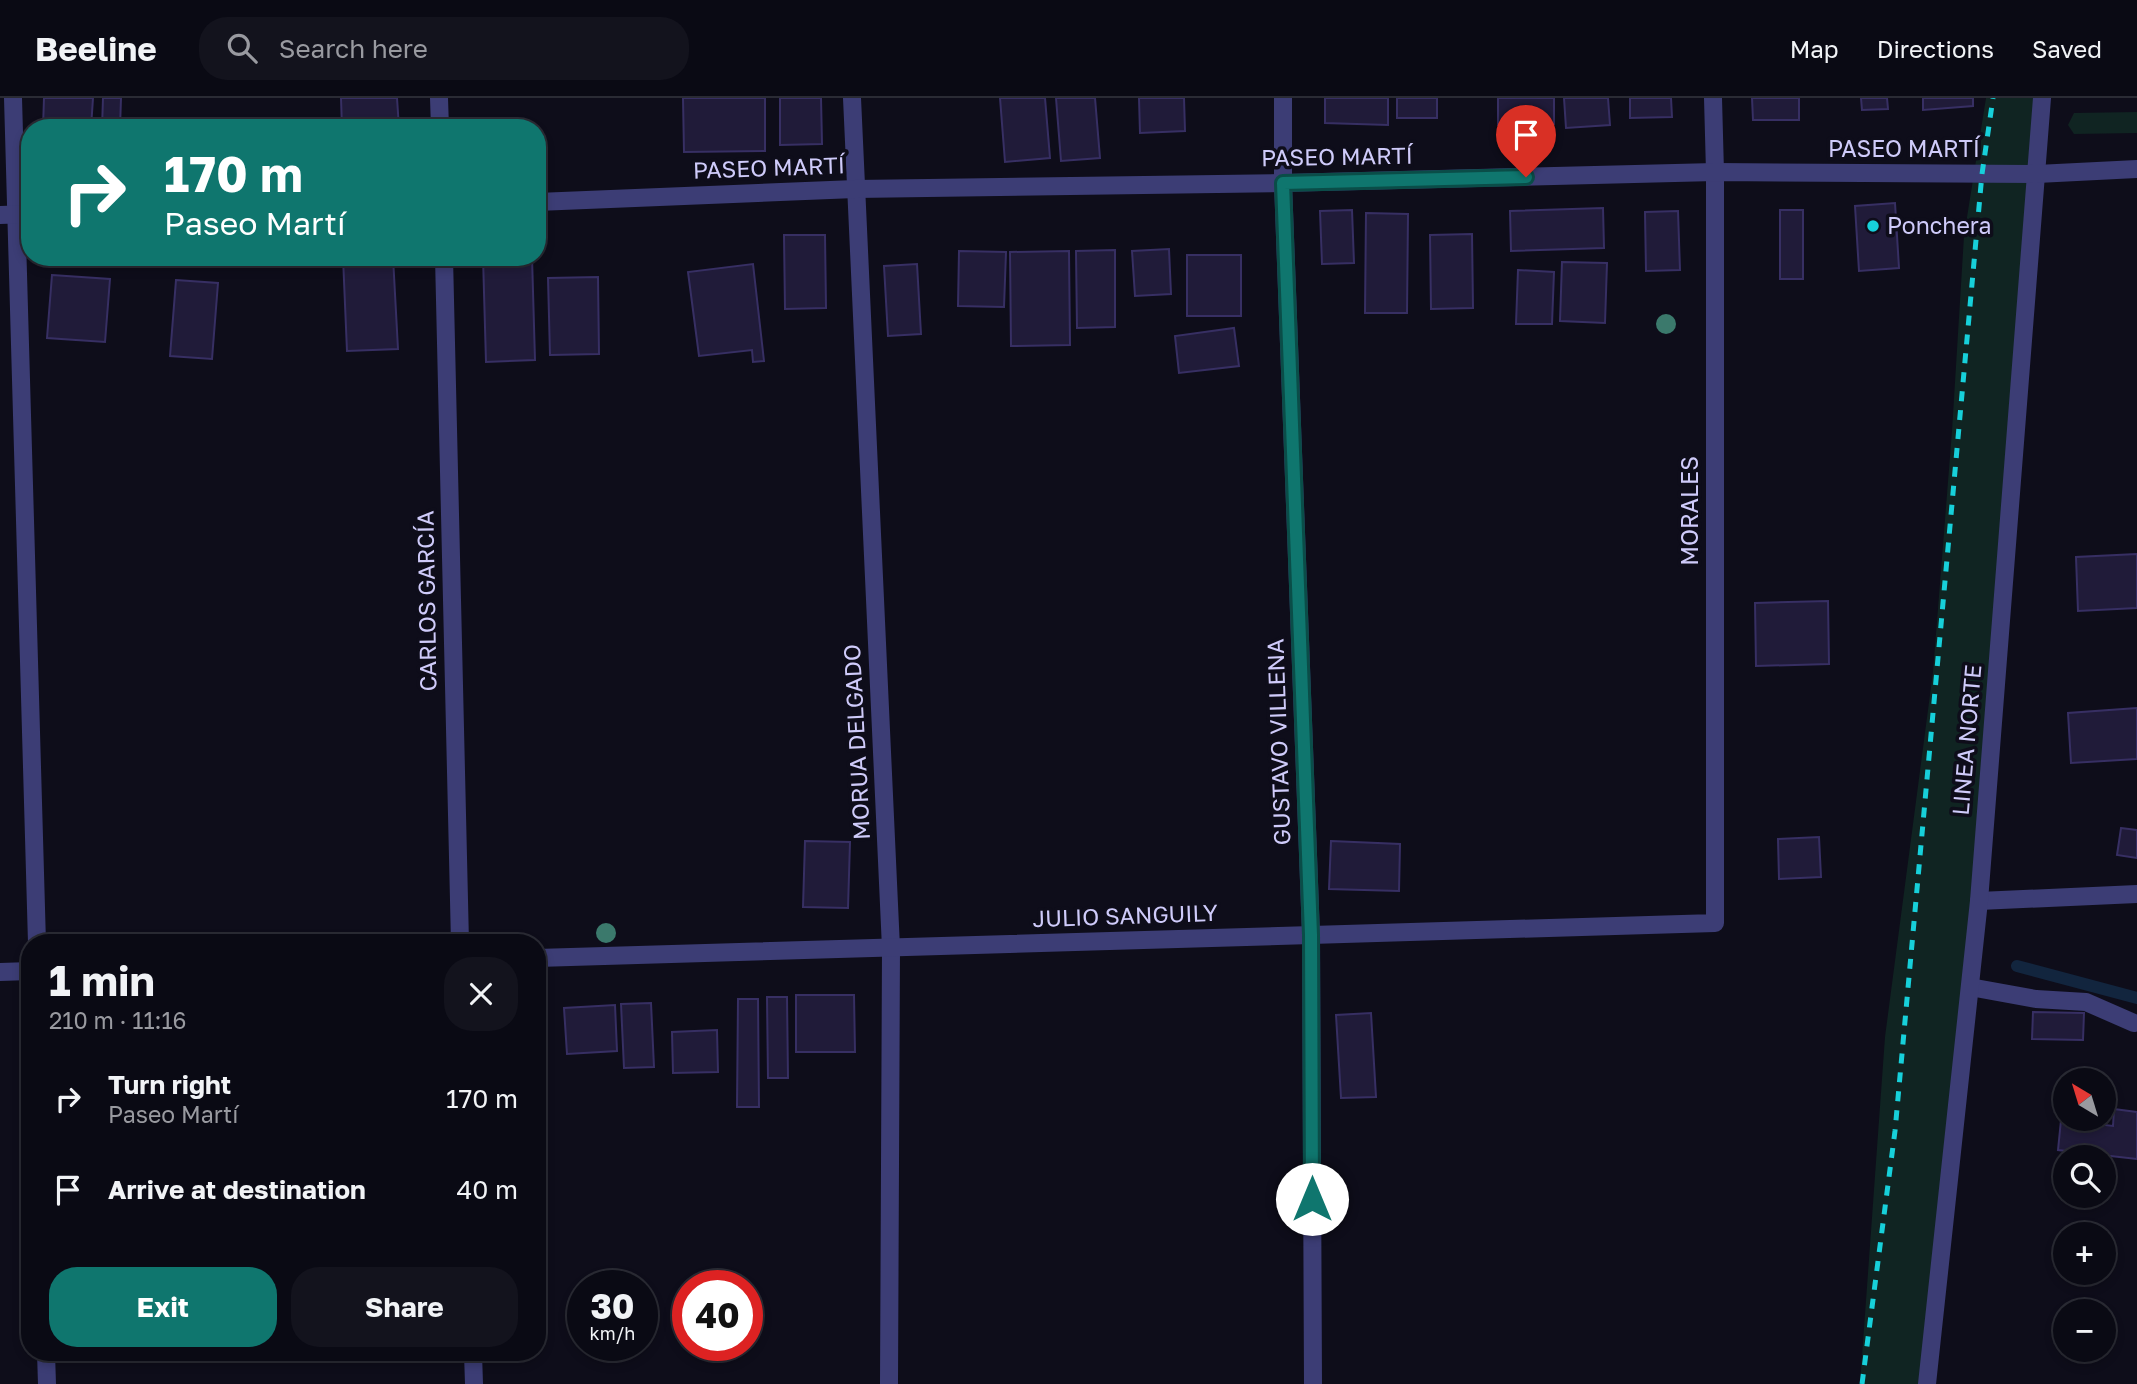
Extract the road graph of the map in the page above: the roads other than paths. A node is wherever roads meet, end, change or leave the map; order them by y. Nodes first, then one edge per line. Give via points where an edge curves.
1 (13, 98) edge
2 (439, 98) edge
3 (852, 98) edge
4 (1283, 98) edge
5 (1713, 98) edge
6 (2042, 98) edge
7 (440, 119) edge
8 (2137, 169) edge
9 (1715, 172) junction
10 (2037, 174) junction
11 (1283, 183) junction
12 (855, 190) junction
13 (546, 202) edge
14 (15, 215) edge
15 (444, 266) edge
16 (2137, 894) edge
17 (1979, 901) junction
18 (1715, 923) joint
19 (37, 934) edge
20 (460, 934) edge
21 (1311, 935) junction
22 (891, 948) junction
23 (546, 958) edge
24 (21, 971) edge
25 (0, 972) edge
26 (1970, 987) junction
27 (2134, 1023) dead end
28 (46, 1361) edge
29 (473, 1361) edge
30 (47, 1384) edge
31 (474, 1384) edge
32 (889, 1384) edge
33 (1313, 1384) edge
34 (1927, 1384) edge

1 - 14 street
2 - 7 street
3 - 12 street, MORUA DELGADO
4 - 11 street, GUSTAVO VILLENA
5 - 9 street, MORALES
6 - 10 street, LINEA NORTE
8 - 10 street, PASEO MARTÍ
9 - 10 street, PASEO MARTÍ
9 - 11 street, PASEO MARTÍ
9 - 18 street, MORALES
10 - 17 street, LINEA NORTE
11 - 12 street, PASEO MARTÍ
11 - 21 street, GUSTAVO VILLENA
12 - 13 street, PASEO MARTÍ
12 - 22 street, MORUA DELGADO
14 - 19 street
15 - 20 street, CARLOS GARCÍA
16 - 17 street
17 - 26 street, LINEA NORTE
18 - 21 street, JULIO SANGUILY
21 - 22 street, JULIO SANGUILY
21 - 33 street, GUSTAVO VILLENA
22 - 23 street, JULIO SANGUILY
22 - 32 street, MORUA DELGADO
24 - 25 street
26 - 27 street via 2086,1002
26 - 34 street, LINEA NORTE
28 - 30 street
29 - 31 street

